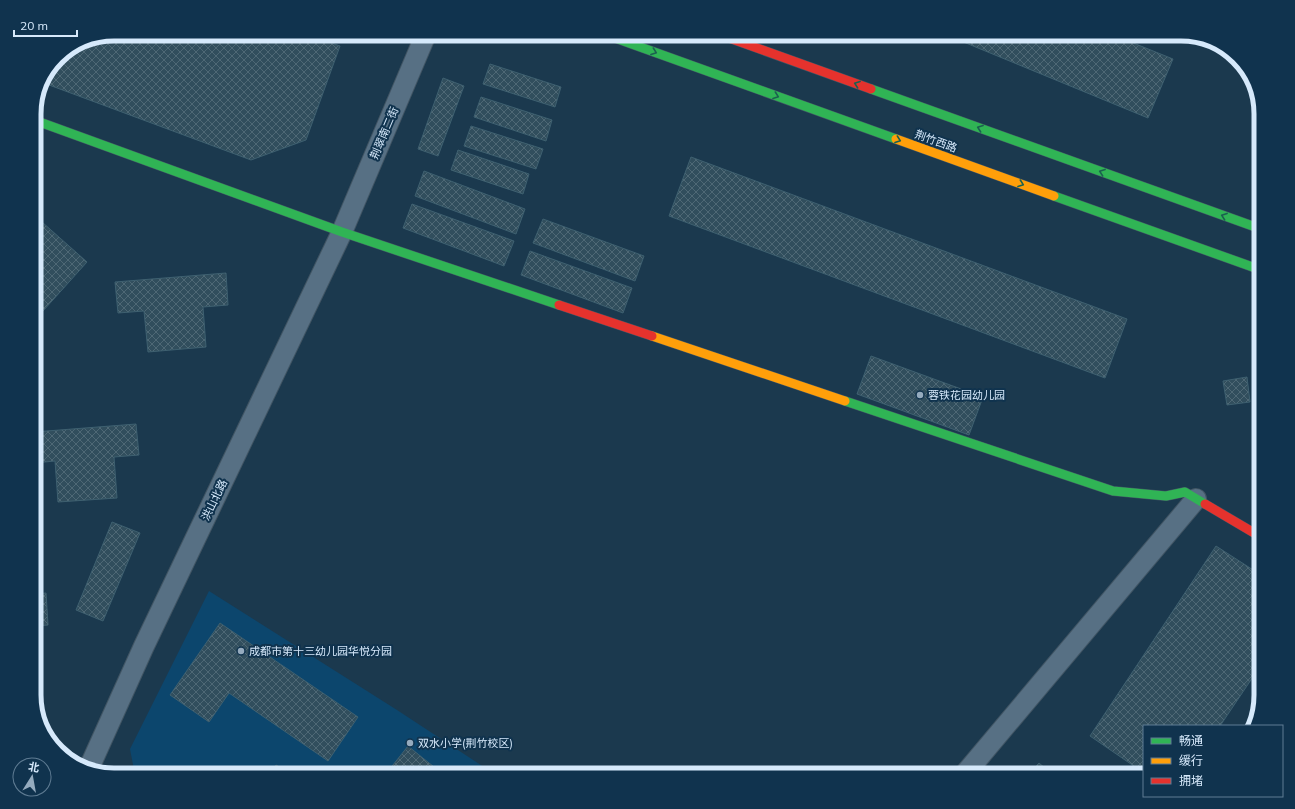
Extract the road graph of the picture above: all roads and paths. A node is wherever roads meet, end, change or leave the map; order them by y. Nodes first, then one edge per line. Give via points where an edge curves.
1 (423, 41) edge
2 (623, 41) edge
3 (737, 41) edge
4 (41, 123) edge
5 (1254, 226) edge
6 (342, 232) junction
7 (1254, 267) edge
8 (1196, 499) junction
9 (1254, 533) edge
10 (91, 764) edge
11 (970, 768) edge

1 - 6 street, 荆翠南二街
2 -> 7 street, 荆竹西路
5 -> 3 street
4 - 6 street
6 - 8 street via 1113,491 1166,496 1185,492
6 - 10 street, 洪山北路 via 147,638
8 - 9 street
8 - 11 street

